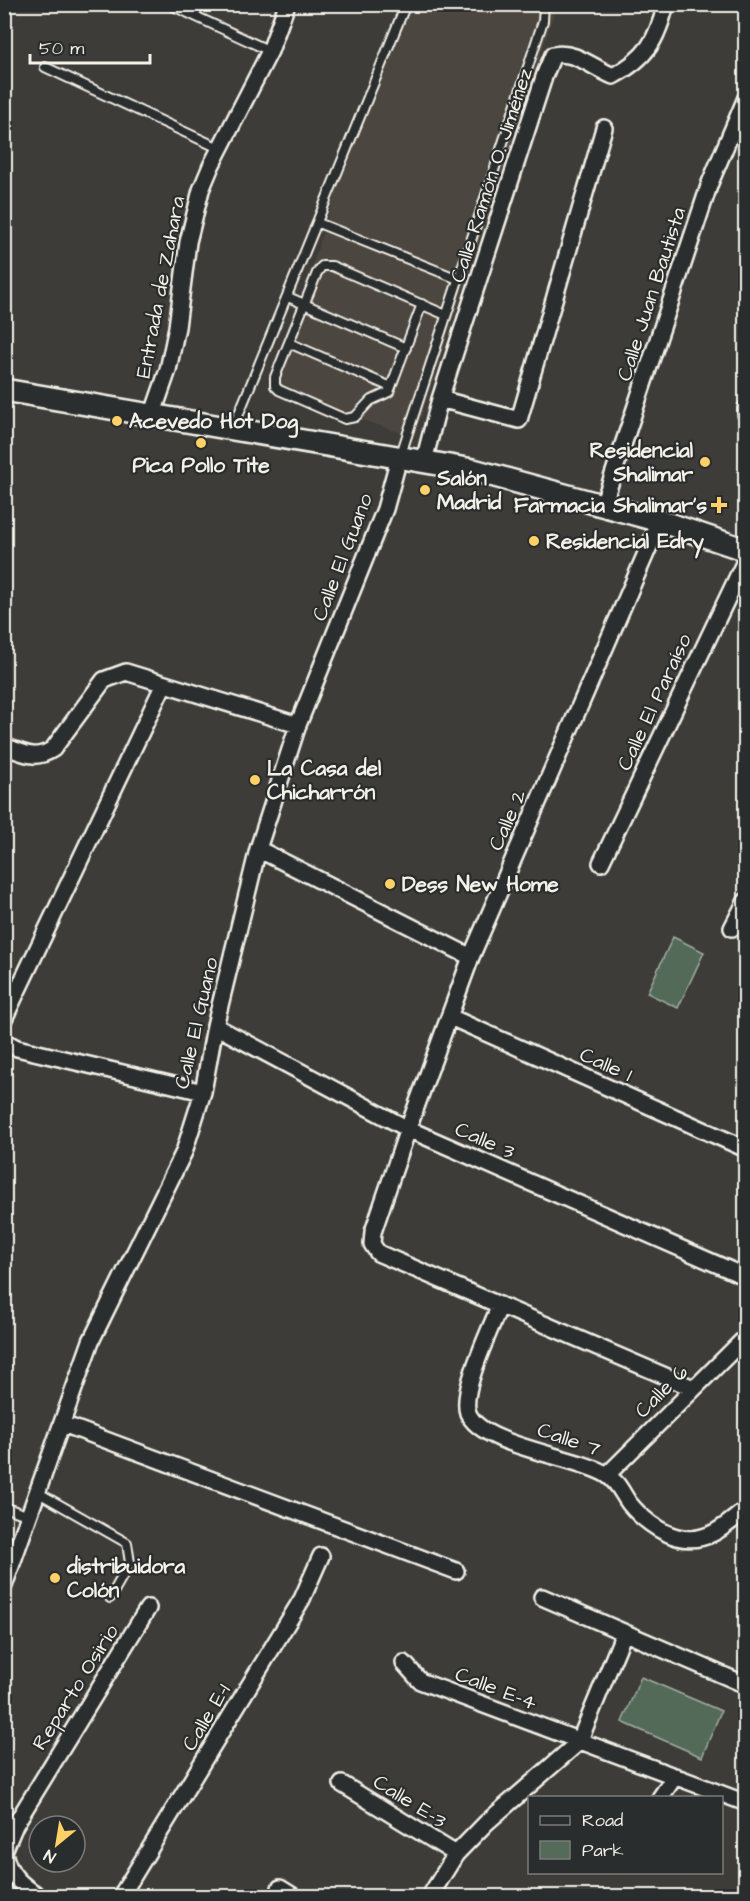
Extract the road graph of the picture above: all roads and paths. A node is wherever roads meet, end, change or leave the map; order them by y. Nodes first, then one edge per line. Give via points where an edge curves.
1 (169, 4) edge
2 (287, 4) edge
3 (406, 4) edge
4 (544, 4) edge
5 (666, 4) edge
6 (270, 51) junction
7 (45, 68) dead end
8 (746, 98) edge
9 (604, 128) dead end
10 (221, 149) junction
11 (318, 223) junction
12 (458, 279) junction
13 (288, 297) junction
14 (304, 304) junction
15 (422, 304) junction
16 (446, 315) junction
17 (289, 343) junction
18 (406, 348) junction
19 (391, 387) junction
20 (4, 390) edge
21 (440, 399) junction
22 (746, 408) edge
23 (746, 414) edge
24 (152, 416) junction
25 (232, 430) junction
26 (399, 458) junction
27 (424, 461) junction
28 (603, 505) junction
29 (660, 521) junction
30 (746, 550) edge
31 (746, 559) edge
32 (164, 684) junction
33 (298, 725) junction
34 (4, 746) edge
35 (258, 849) junction
36 (601, 863) dead end
37 (746, 901) edge
38 (732, 928) dead end
39 (471, 957) junction
40 (450, 1017) junction
41 (4, 1019) edge
42 (215, 1026) junction
43 (5, 1039) edge
44 (203, 1092) junction
45 (408, 1129) junction
46 (746, 1149) edge
47 (746, 1277) edge
48 (500, 1305) junction
49 (746, 1337) edge
50 (693, 1388) junction
51 (63, 1424) junction
52 (607, 1475) junction
53 (38, 1492) junction
54 (4, 1507) edge
55 (746, 1509) edge
56 (29, 1515) junction
57 (321, 1556) dead end
58 (456, 1571) dead end
59 (4, 1586) edge
60 (110, 1598) dead end
61 (542, 1598) dead end
62 (148, 1608) dead end
63 (624, 1633) junction
64 (404, 1663) dead end
65 (746, 1685) edge
66 (579, 1742) junction
67 (675, 1776) junction
68 (342, 1784) dead end
69 (661, 1796) edge
70 (746, 1803) edge
71 (4, 1851) edge
72 (456, 1854) junction
73 (39, 1896) edge
74 (121, 1896) edge
75 (430, 1896) edge

1 - 6 lane
2 - 6 street, Entrada de Zahara
3 - 11 lane
4 - 12 lane via 543,21
5 - 21 street, Calle Ramón O. Jiménez via 660,27 648,48 633,65 613,76 575,56 553,55
6 - 10 street, Entrada de Zahara
7 - 10 lane
8 - 28 street, Calle Juan Bautista via 710,183
9 - 21 street via 519,420
10 - 24 street, Entrada de Zahara via 207,174 194,213 168,370
11 - 12 lane
11 - 13 lane
12 - 16 lane
13 - 14 lane
13 - 25 lane
14 - 15 lane via 317,273 326,264
14 - 17 lane
14 - 18 lane
15 - 16 lane
15 - 18 lane
16 - 26 lane
17 - 19 lane
17 - 19 lane via 273,382 279,390 345,419 387,394
18 - 19 lane
20 - 24 street
21 - 27 street, Calle Ramón O. Jiménez
22 - 23 street
24 - 25 street
25 - 26 street
26 - 27 street
26 - 33 street, Calle El Guano via 385,509
27 - 28 street
28 - 29 street
29 - 30 street
29 - 39 street, Calle 2
31 - 36 street, Calle El Paraíso
32 - 33 street
32 - 34 street via 126,672 105,680 54,748 43,756
32 - 41 street
33 - 35 street, Calle El Guano
35 - 39 street
35 - 42 street, Calle El Guano
37 - 38 street
39 - 40 street, Calle 2
40 - 45 street, Calle 2
40 - 46 street, Calle 1
42 - 44 street, Calle El Guano
42 - 45 street, Calle 3
43 - 44 street via 17,1048
44 - 51 street, Calle El Guano via 184,1152 91,1341
45 - 47 street, Calle 3
45 - 48 street, Calle 2 via 372,1244 378,1252
48 - 50 street
48 - 52 street, Calle 7 via 468,1387 469,1414 487,1432
49 - 50 street, Calle 6
50 - 52 street, Calle 6
51 - 53 street, Calle El Guano
51 - 58 street
52 - 55 street, Calle 7 via 641,1516 677,1537 705,1537
53 - 56 street, Calle El Guano
53 - 60 lane via 127,1543 130,1563
54 - 56 lane
56 - 59 street, Calle El Guano
57 - 74 street, Calle E-1 via 302,1599
61 - 63 street
62 - 71 street, Reparto Osirio via 15,1825
63 - 65 street
63 - 66 street
64 - 66 street, Calle E-4 via 420,1681
66 - 67 street, Calle E-4
66 - 72 street
67 - 69 street
67 - 70 street, Calle E-4
68 - 72 street, Calle E-3
71 - 73 street, Reparto Osirio via 14,1877
72 - 75 street

